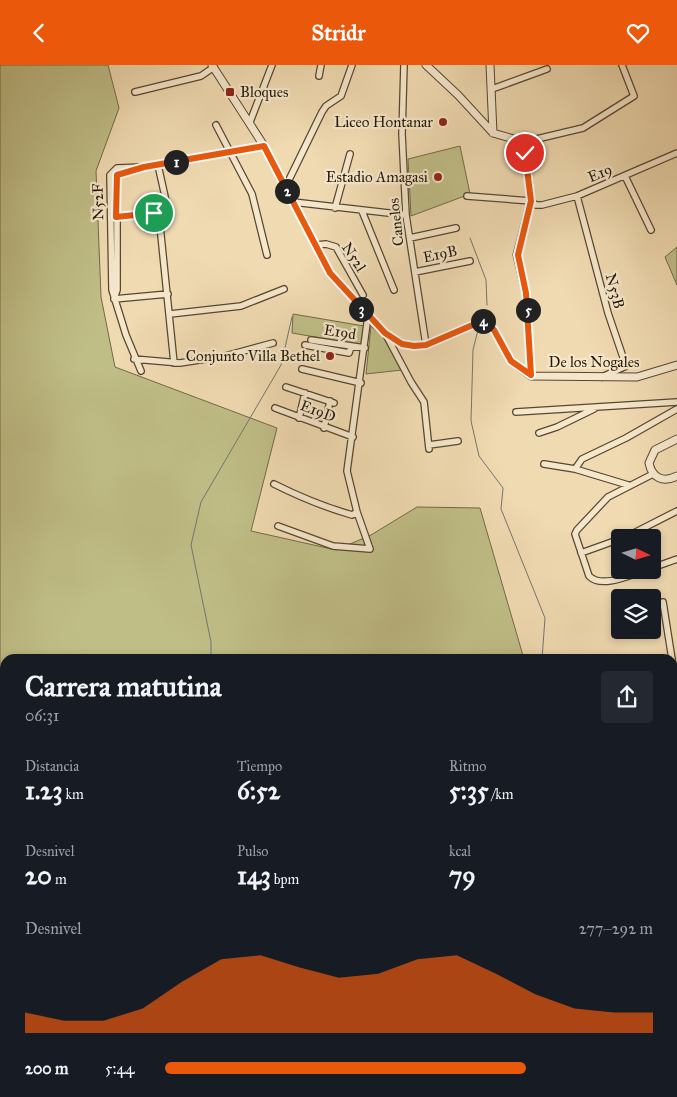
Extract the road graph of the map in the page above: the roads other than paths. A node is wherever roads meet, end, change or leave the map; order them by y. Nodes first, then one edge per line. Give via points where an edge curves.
1 (272, 65) edge
2 (321, 65) edge
3 (351, 65) edge
4 (404, 65) edge
5 (426, 65) edge
6 (490, 65) edge
7 (622, 65) edge
8 (213, 66) edge
9 (547, 69) dead end
10 (318, 76) dead end
11 (492, 89) junction
12 (135, 92) dead end
13 (250, 122) junction
14 (216, 125) dead end
15 (493, 133) junction
16 (524, 142) junction
17 (264, 146) junction
18 (231, 152) junction
19 (677, 153) edge
20 (350, 154) dead end
21 (158, 165) junction
22 (117, 167) junction
23 (144, 167) junction
24 (117, 175) junction
25 (625, 175) junction
26 (286, 187) junction
27 (467, 196) dead end
28 (577, 196) junction
29 (166, 201) dead end
30 (531, 201) junction
31 (293, 202) junction
32 (335, 208) junction
33 (362, 211) junction
34 (406, 215) junction
35 (114, 218) junction
36 (456, 228) dead end
37 (651, 229) dead end
38 (410, 238) junction
39 (316, 245) junction
40 (267, 255) dead end
41 (470, 261) dead end
42 (415, 273) junction
43 (284, 289) dead end
44 (394, 290) dead end
45 (168, 294) junction
46 (363, 295) dead end
47 (114, 299) junction
48 (170, 314) junction
49 (368, 316) junction
50 (385, 333) junction
51 (311, 340) dead end
52 (273, 343) dead end
53 (305, 345) dead end
54 (426, 345) junction
55 (351, 347) junction
56 (365, 348) junction
57 (134, 359) junction
58 (174, 363) junction
59 (677, 365) edge
60 (302, 369) dead end
61 (141, 371) dead end
62 (531, 375) junction
63 (602, 377) junction
64 (361, 383) junction
65 (286, 387) dead end
66 (306, 393) junction
67 (677, 402) edge
68 (599, 406) junction
69 (274, 408) dead end
70 (677, 409) edge
71 (516, 412) dead end
72 (299, 418) junction
73 (324, 428) junction
74 (539, 433) dead end
75 (353, 437) junction
76 (677, 439) edge
77 (458, 441) dead end
78 (544, 464) dead end
79 (574, 469) junction
80 (653, 473) junction
81 (677, 477) edge
82 (274, 484) dead end
83 (628, 485) junction
84 (677, 511) edge
85 (357, 512) junction
86 (278, 526) dead end
87 (642, 529) edge
88 (611, 542) edge
89 (581, 553) junction
90 (677, 559) edge
91 (661, 564) edge
92 (616, 579) edge
93 (663, 602) dead end
94 (672, 654) edge

1 - 13 street
2 - 10 street
3 - 26 street via 341,96 322,112
4 - 34 street, Canelos via 402,134
5 - 15 street
6 - 11 street
7 - 16 street via 634,96 583,128
8 - 12 street via 201,76
8 - 13 street, De los Nogales
9 - 11 street
11 - 15 street
13 - 17 street, De los Nogales
14 - 18 street
15 - 16 street
16 - 30 street
17 - 18 street
17 - 26 street, De los Nogales
18 - 21 street
18 - 40 street via 252,194
19 - 25 street, E19
20 - 32 street
21 - 23 street
21 - 29 street
22 - 23 street, N52F
22 - 24 street
22 - 35 street, N52F via 110,175
23 - 24 street, N52F
24 - 35 street, N52F
25 - 28 street, E19
25 - 37 street
26 - 31 street, De los Nogales
27 - 30 street, E19
28 - 30 street, E19 via 542,205
28 - 63 street, N53B via 608,313 626,366
30 - 62 street via 518,255 526,293
31 - 32 street
31 - 39 street, De los Nogales
32 - 33 street
33 - 34 street
33 - 44 street
34 - 38 street, Canelos
35 - 45 street via 154,213 159,216
35 - 47 street, N52F
36 - 38 street
38 - 42 street, Canelos
39 - 46 street, N52l via 336,247
39 - 49 street, De los Nogales via 330,273
41 - 42 street, E19B
42 - 54 street, Canelos
43 - 48 street via 241,306
45 - 47 street
45 - 48 street
47 - 57 street, N52F
48 - 58 street
49 - 50 street, De los Nogales
49 - 56 street
50 - 54 street, De los Nogales via 402,344
50 - 77 street via 424,402 429,447
51 - 55 street, E19d
52 - 58 street via 225,357
53 - 55 street via 349,353
54 - 62 street, De los Nogales via 482,321 494,330 511,361
55 - 56 street, E19d
56 - 64 street
57 - 58 street
57 - 61 street, N52F
59 - 63 street, De los Nogales via 636,377
60 - 64 street
62 - 63 street, De los Nogales
64 - 75 street
65 - 66 street
66 - 72 street
66 - 73 street via 332,402
67 - 68 street
68 - 71 street
68 - 74 street
69 - 72 street, E19D
70 - 79 street via 582,459
72 - 73 street, E19D
73 - 75 street, E19D
75 - 85 street via 347,477
76 - 80 street via 654,452 649,463
78 - 79 street
79 - 83 street
80 - 81 street via 660,479
80 - 83 street
82 - 85 street via 327,508 352,515
83 - 89 street via 604,500 577,529 575,536
84 - 87 street
85 - 86 street via 370,549 333,546
88 - 89 street
89 - 92 street via 589,576 594,580
90 - 91 street
93 - 94 street

